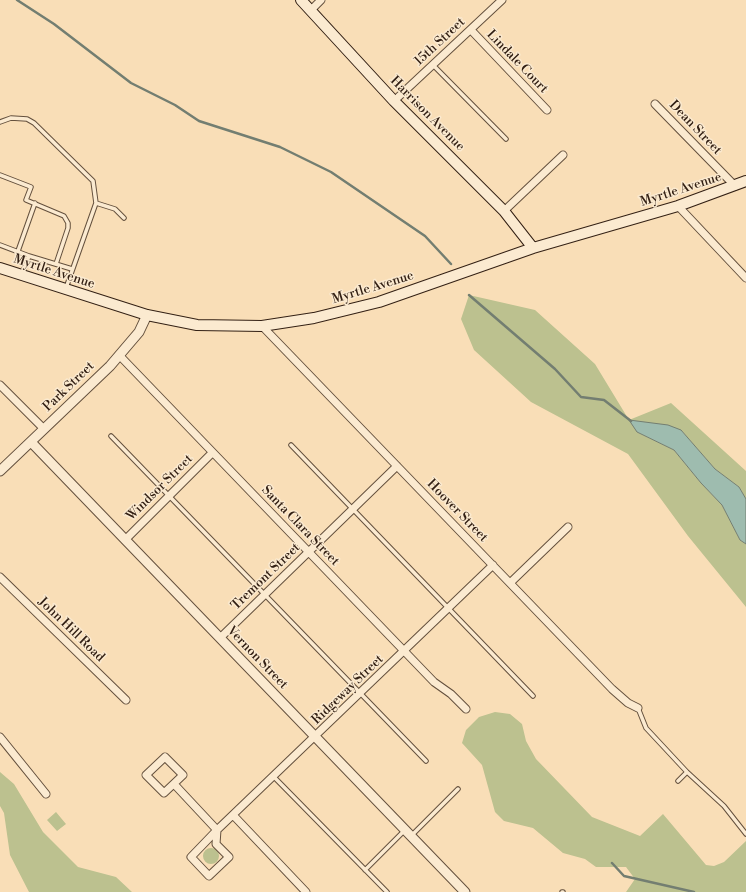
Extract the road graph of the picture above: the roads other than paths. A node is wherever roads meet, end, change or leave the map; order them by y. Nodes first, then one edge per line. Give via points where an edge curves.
1 (301, 0) edge
2 (321, 0) edge
3 (502, 0) edge
4 (311, 10) junction
5 (470, 30) junction
6 (433, 65) junction
7 (394, 101) junction
8 (654, 104) dead end
9 (546, 110) dead end
10 (0, 122) edge
11 (506, 139) dead end
12 (563, 155) dead end
13 (0, 175) edge
14 (746, 182) edge
15 (734, 186) junction
16 (34, 203) junction
17 (96, 203) junction
18 (678, 206) junction
19 (504, 211) junction
20 (124, 218) dead end
21 (0, 245) edge
22 (533, 248) junction
23 (18, 251) junction
24 (29, 256) junction
25 (56, 264) junction
26 (0, 268) edge
27 (72, 269) junction
28 (22, 275) junction
29 (746, 278) edge
30 (65, 289) junction
31 (147, 315) junction
32 (262, 326) junction
33 (119, 356) junction
34 (0, 384) edge
35 (44, 429) junction
36 (111, 436) dead end
37 (31, 442) junction
38 (291, 446) dead end
39 (212, 453) junction
40 (397, 466) junction
41 (0, 471) edge
42 (169, 496) junction
43 (352, 509) junction
44 (568, 527) dead end
45 (125, 540) junction
46 (308, 552) junction
47 (493, 565) junction
48 (0, 577) edge
49 (510, 583) junction
50 (264, 595) junction
51 (449, 608) junction
52 (220, 638) junction
53 (405, 652) junction
54 (360, 694) junction
55 (533, 696) dead end
56 (126, 700) dead end
57 (638, 708) joint
58 (466, 709) dead end
59 (0, 737) edge
60 (316, 737) junction
61 (426, 761) dead end
62 (687, 772) junction
63 (274, 777) junction
64 (678, 781) dead end
65 (174, 784) junction
66 (458, 789) dead end
67 (46, 794) dead end
68 (233, 815) junction
69 (217, 830) junction
70 (407, 833) junction
71 (746, 834) edge
72 (365, 870) junction
73 (306, 892) edge
74 (387, 892) edge
75 (465, 892) edge

1 - 4 main road, Harrison Avenue
2 - 4 street
3 - 5 street, 15th Street
4 - 7 main road, Harrison Avenue
5 - 6 street, 15th Street
5 - 9 street, Lindale Court
6 - 7 street, 15th Street
6 - 11 lane
7 - 19 main road, Harrison Avenue
8 - 15 street, Dean Street
10 - 17 lane via 11,118 34,123 94,181
12 - 19 street
13 - 16 lane via 31,187 26,200
14 - 15 main road, Myrtle Avenue
15 - 18 main road, Myrtle Avenue
16 - 23 lane
16 - 25 lane via 64,216 68,223
17 - 20 lane via 115,209
17 - 27 lane
18 - 22 main road, Myrtle Avenue
18 - 29 street
19 - 22 main road, Harrison Avenue
21 - 23 lane
22 - 32 main road, Myrtle Avenue via 379,302 314,318
23 - 24 lane
24 - 25 lane
24 - 28 lane
25 - 27 lane
26 - 28 main road, Myrtle Avenue
27 - 30 lane
28 - 30 main road, Myrtle Avenue
30 - 31 main road, Myrtle Avenue
31 - 32 main road, Myrtle Avenue via 197,325
31 - 33 street, Park Street via 139,332
32 - 40 street, Hoover Street
33 - 35 street, Park Street
33 - 39 street, Santa Clara Street
34 - 35 street
35 - 37 street, Park Street
36 - 42 lane
37 - 41 street, Park Street
37 - 45 street, Vernon Street
38 - 43 lane
39 - 42 street, Windsor Street
39 - 46 street, Santa Clara Street
40 - 43 street, Tremont Street
40 - 47 street, Hoover Street
42 - 45 street, Windsor Street
42 - 50 lane
43 - 46 street, Tremont Street
43 - 51 lane
44 - 49 street
45 - 52 street, Vernon Street
46 - 50 street, Tremont Street
46 - 53 street, Santa Clara Street
47 - 49 street, Hoover Street
47 - 51 street, Ridgeway Street
48 - 56 street, John Hill Road
49 - 57 street, Hoover Street via 615,692
50 - 52 street, Tremont Street
50 - 54 lane
51 - 53 street, Ridgeway Street
51 - 55 lane
52 - 60 street, Vernon Street
53 - 54 street, Ridgeway Street
53 - 58 street, Santa Clara Street via 434,682
54 - 60 street, Ridgeway Street
54 - 61 lane
57 - 62 lane via 646,728
59 - 67 street
60 - 63 street, Ridgeway Street
60 - 70 street, Vernon Street
62 - 64 lane
62 - 71 lane via 724,806
63 - 68 street, Ridgeway Street
63 - 72 lane
65 - 65 street via 183,775 165,757 146,775 164,793
65 - 69 street
66 - 70 lane
68 - 69 street, Ridgeway Street
68 - 73 street
69 - 69 street, Ridgeway Street via 191,857 210,876 229,857 216,844
70 - 72 lane
70 - 75 street, Vernon Street
72 - 74 lane

